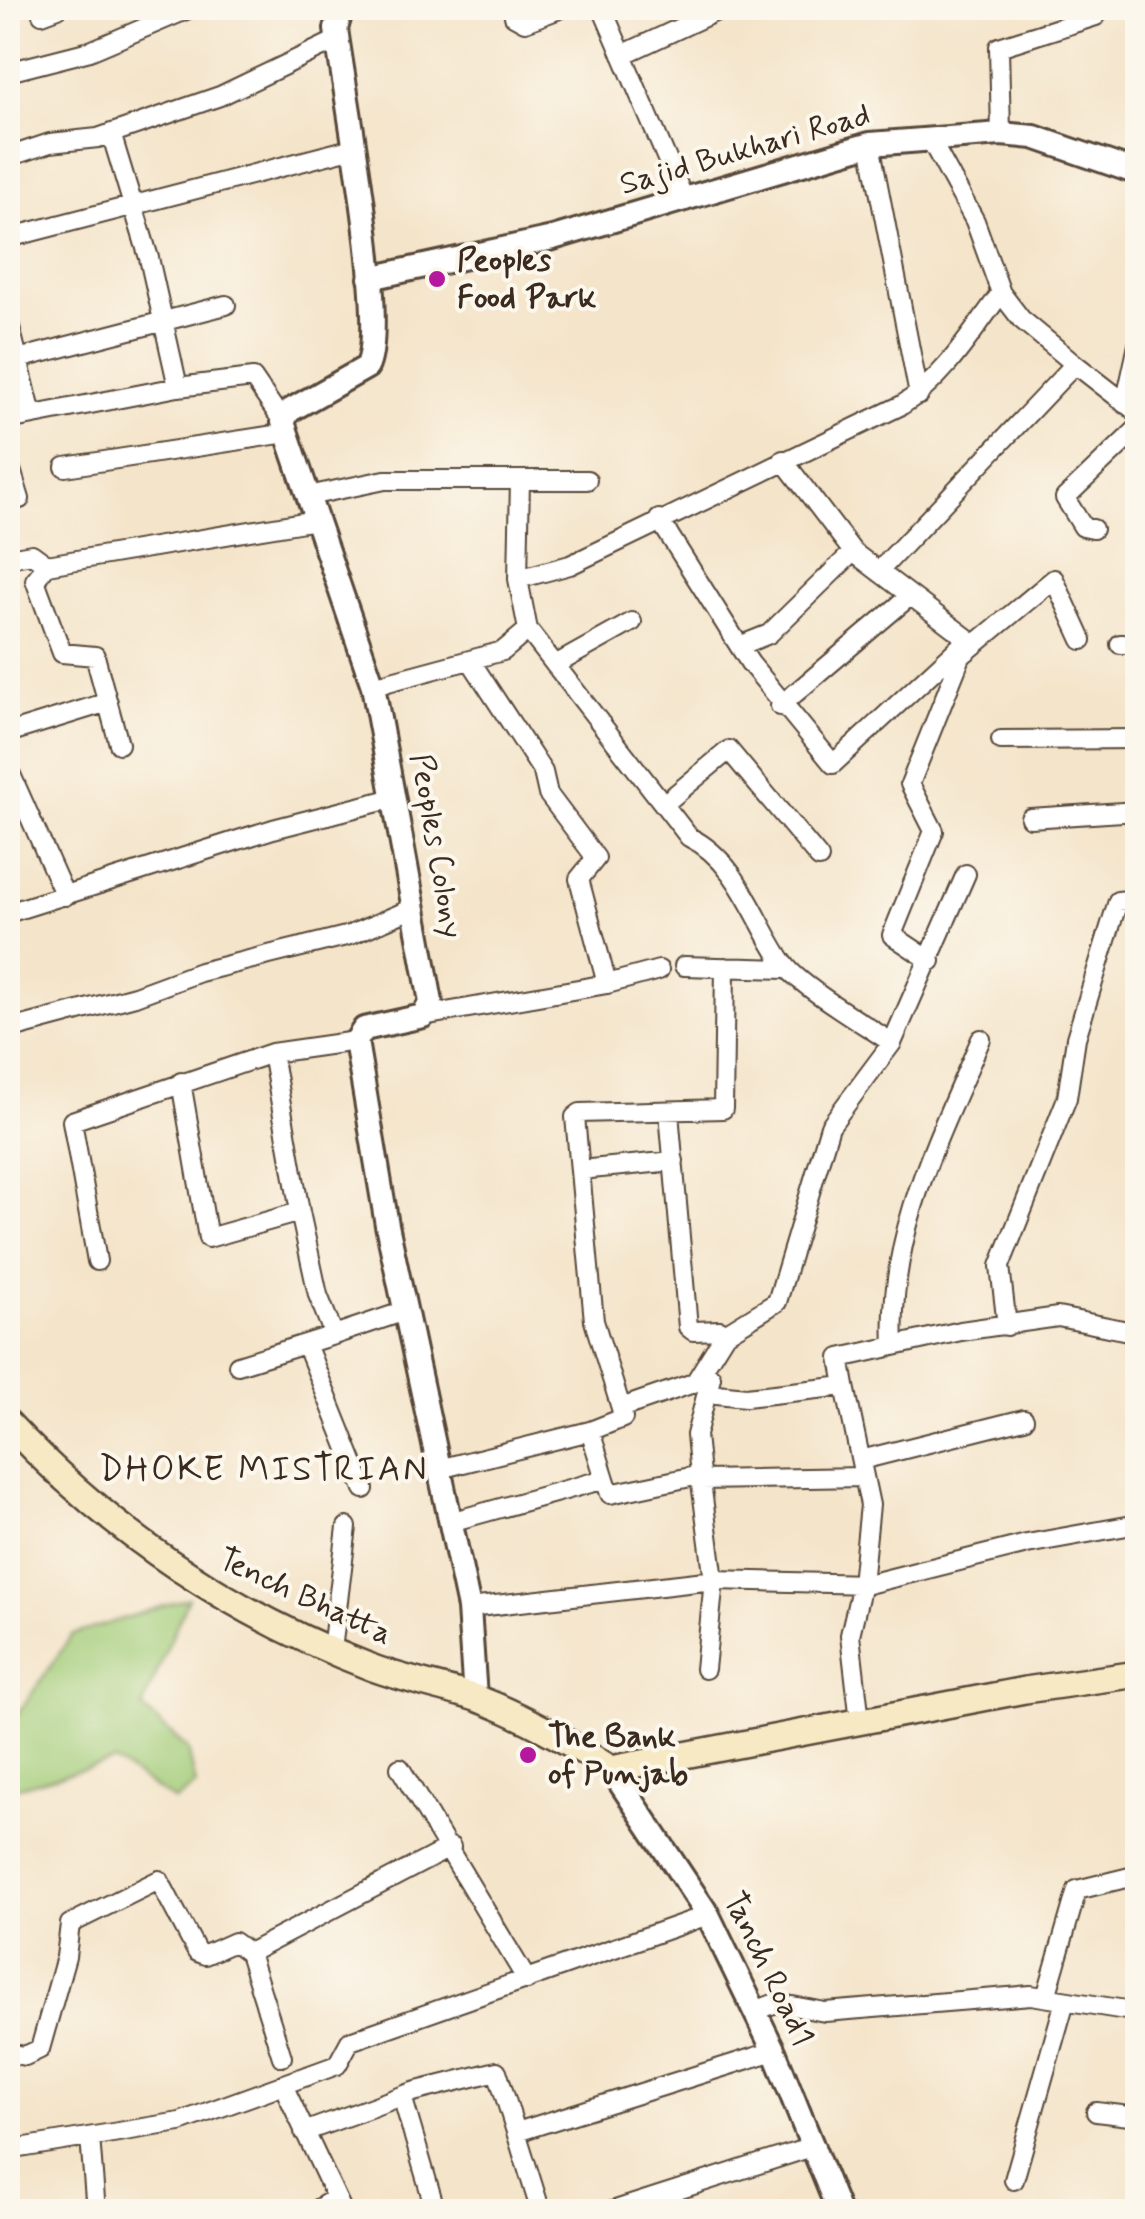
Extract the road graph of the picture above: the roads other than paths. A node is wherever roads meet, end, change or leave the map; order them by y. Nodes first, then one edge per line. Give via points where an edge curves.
1 (192, 8) edge
2 (342, 8) edge
3 (514, 8) edge
4 (562, 8) edge
5 (602, 8) edge
6 (723, 8) edge
7 (1096, 16) dead end
8 (338, 40) junction
9 (622, 56) junction
10 (8, 72) edge
11 (111, 133) junction
12 (1001, 134) junction
13 (930, 139) junction
14 (870, 144) junction
15 (354, 148) junction
16 (8, 157) edge
17 (1138, 173) edge
18 (684, 201) junction
19 (134, 205) junction
20 (8, 238) edge
21 (370, 278) junction
22 (1001, 293) junction
23 (226, 305) dead end
24 (8, 319) edge
25 (164, 324) junction
26 (1138, 344) edge
27 (18, 359) junction
28 (1075, 364) junction
29 (178, 387) junction
30 (919, 395) junction
31 (1132, 408) edge
32 (32, 415) junction
33 (8, 420) edge
34 (285, 427) junction
35 (1138, 428) edge
36 (8, 460) edge
37 (784, 460) junction
38 (65, 467) dead end
39 (520, 480) junction
40 (587, 480) dead end
41 (308, 496) junction
42 (20, 499) dead end
43 (659, 519) junction
44 (316, 520) junction
45 (1093, 529) dead end
46 (853, 552) junction
47 (8, 558) edge
48 (46, 564) junction
49 (879, 571) junction
50 (518, 579) junction
51 (910, 596) junction
52 (632, 622) dead end
53 (528, 630) junction
54 (1082, 640) dead end
55 (739, 646) junction
56 (964, 648) junction
57 (470, 660) junction
58 (555, 665) junction
59 (372, 686) junction
60 (108, 702) junction
61 (780, 706) junction
62 (8, 732) edge
63 (1138, 739) edge
64 (1000, 740) dead end
65 (119, 744) dead end
66 (10, 779) edge
67 (394, 798) junction
68 (664, 804) junction
69 (1138, 811) edge
70 (1030, 818) dead end
71 (819, 858) dead end
72 (966, 874) dead end
73 (65, 896) junction
74 (1138, 899) edge
75 (414, 908) junction
76 (8, 913) edge
77 (931, 961) junction
78 (684, 966) dead end
79 (725, 968) junction
80 (787, 968) junction
81 (659, 970) dead end
82 (608, 984) junction
83 (424, 1016) junction
84 (8, 1030) edge
85 (982, 1039) dead end
86 (356, 1041) junction
87 (892, 1043) junction
88 (272, 1053) junction
89 (181, 1082) junction
90 (669, 1113) junction
91 (674, 1161) junction
92 (580, 1170) junction
93 (300, 1212) junction
94 (98, 1261) dead end
95 (405, 1311) junction
96 (1006, 1326) junction
97 (1138, 1333) edge
98 (725, 1334) junction
99 (334, 1335) junction
100 (306, 1344) junction
101 (894, 1346) junction
102 (238, 1365) dead end
103 (845, 1386) junction
104 (701, 1388) junction
105 (622, 1408) junction
106 (1024, 1419) dead end
107 (8, 1423) edge
108 (590, 1431) junction
109 (439, 1469) junction
110 (863, 1469) junction
111 (701, 1477) junction
112 (605, 1479) junction
113 (364, 1488) dead end
114 (450, 1522) junction
115 (1138, 1524) edge
116 (347, 1527) dead end
117 (714, 1580) junction
118 (862, 1584) junction
119 (469, 1608) junction
120 (332, 1650) junction
121 (705, 1669) dead end
122 (1138, 1674) edge
123 (475, 1698) junction
124 (860, 1721) junction
125 (400, 1768) dead end
126 (611, 1769) junction
127 (451, 1847) junction
128 (1138, 1875) edge
129 (708, 1915) junction
130 (249, 1953) junction
131 (528, 1980) junction
132 (1055, 1999) junction
133 (755, 2011) junction
134 (1138, 2012) edge
135 (774, 2051) junction
136 (8, 2053) edge
137 (282, 2057) dead end
138 (283, 2084) junction
139 (402, 2096) junction
140 (1096, 2112) dead end
141 (1138, 2117) edge
142 (520, 2131) junction
143 (304, 2132) junction
144 (90, 2137) junction
145 (815, 2146) junction
146 (8, 2150) edge
147 (1014, 2180) dead end
148 (339, 2205) edge
149 (96, 2212) edge
150 (312, 2212) edge
151 (436, 2212) edge
152 (542, 2212) edge
153 (609, 2212) edge
154 (839, 2212) edge

1 - 10 street via 90,51
2 - 8 street
3 - 4 street via 525,22
5 - 9 street
6 - 9 street
7 - 12 street via 999,47
8 - 11 street via 220,96
8 - 15 street
9 - 18 street
11 - 16 street via 50,142
11 - 19 street
12 - 13 street, Sajid Bukhari Road
12 - 17 street, Sajid Bukhari Road via 1057,142
13 - 14 street, Sajid Bukhari Road
13 - 22 street via 974,220
14 - 18 street, Sajid Bukhari Road
14 - 30 street
15 - 19 street
15 - 21 street
18 - 21 street, Sajid Bukhari Road
19 - 20 street
19 - 25 street
21 - 34 street via 373,355 367,366 289,411
22 - 28 street
22 - 30 street
23 - 25 street
24 - 27 street
25 - 27 street
25 - 29 street
26 - 31 street
27 - 32 street
28 - 31 street
28 - 49 street
29 - 32 street
29 - 34 street via 253,378
30 - 37 street
32 - 33 street
34 - 38 street
34 - 41 street, Peoples Colony
35 - 45 street via 1065,498 1082,527
36 - 42 street
37 - 43 street
37 - 46 street
39 - 40 street
39 - 41 street via 385,480
39 - 50 street
41 - 44 street, Peoples Colony
43 - 50 street via 570,565
43 - 55 street
44 - 48 street
44 - 59 street, Peoples Colony
46 - 49 street
46 - 55 street via 769,634
47 - 48 street via 32,554
48 - 60 street via 34,580 62,652 92,653
49 - 51 street
50 - 53 street
51 - 56 street
51 - 61 street
52 - 58 street
53 - 57 street via 503,652
53 - 58 street
54 - 56 street via 1054,580
55 - 61 street
56 - 61 street via 833,764
56 - 77 street via 910,784 934,831 892,935
57 - 59 street
57 - 82 street via 543,772 548,794 596,858 579,879
58 - 68 street
59 - 67 street, Peoples Colony
60 - 62 street
60 - 65 street
63 - 64 street
66 - 73 street
67 - 73 street via 272,829
67 - 75 street, Peoples Colony
68 - 71 street via 728,750
68 - 80 street via 743,890
69 - 70 street
72 - 77 street
73 - 76 street
74 - 96 street via 1118,901 1076,1038 1068,1098 1000,1266
75 - 83 street, Peoples Colony via 431,1002
75 - 84 street via 350,935
77 - 87 street
78 - 79 street
79 - 80 street
79 - 90 street via 723,1109
80 - 87 street
81 - 82 street
82 - 83 street
83 - 86 street via 364,1029
85 - 101 street via 922,1178 904,1239 892,1294
86 - 88 street
86 - 95 street
87 - 98 street via 830,1126 778,1302
88 - 89 street
88 - 93 street
89 - 93 street via 208,1238
89 - 94 street via 72,1121
90 - 91 street
90 - 92 street via 576,1114
91 - 92 street
91 - 98 street via 688,1327
92 - 105 street via 594,1321
93 - 99 street
95 - 99 street
95 - 109 street
96 - 97 street via 1058,1316
96 - 101 street
98 - 104 street
99 - 100 street
100 - 102 street
100 - 113 street
101 - 103 street via 840,1358
103 - 104 street via 746,1397
103 - 110 street
104 - 105 street
104 - 111 street
105 - 108 street via 624,1418
106 - 110 street
107 - 120 main road, Tench Bhatta via 52,1472 140,1544 239,1606
108 - 109 street
108 - 112 street
109 - 114 street
110 - 111 street
110 - 118 street via 870,1505
111 - 112 street via 610,1494
111 - 117 street
112 - 114 street
114 - 119 street
115 - 118 street
116 - 120 street
117 - 118 street
117 - 119 street
117 - 121 street
118 - 124 street via 850,1635
119 - 123 street
120 - 123 main road, Tench Bhatta
122 - 124 main road
123 - 126 main road, Tench Bhatta via 526,1718
124 - 126 main road
125 - 127 street
126 - 129 street, Tanch Road1
127 - 130 street
127 - 131 street
128 - 132 street via 1077,1890
129 - 131 street
129 - 133 street, Tanch Road1
130 - 136 street via 234,1942 197,1952 162,1883 153,1881 70,1924 40,2049 33,2055
130 - 137 street
131 - 138 street via 350,2041 338,2065
132 - 133 street via 825,2012 776,2003
132 - 134 street
132 - 147 street
133 - 135 street, Tanch Road1
135 - 142 street
135 - 145 street, Tanch Road1
138 - 143 street
138 - 144 street via 180,2122
139 - 142 street via 497,2071
139 - 143 street
139 - 151 street
140 - 141 street
142 - 152 street
143 - 148 street
144 - 146 street
144 - 149 street
145 - 153 street
145 - 154 street, Tanch Road1
148 - 150 street

